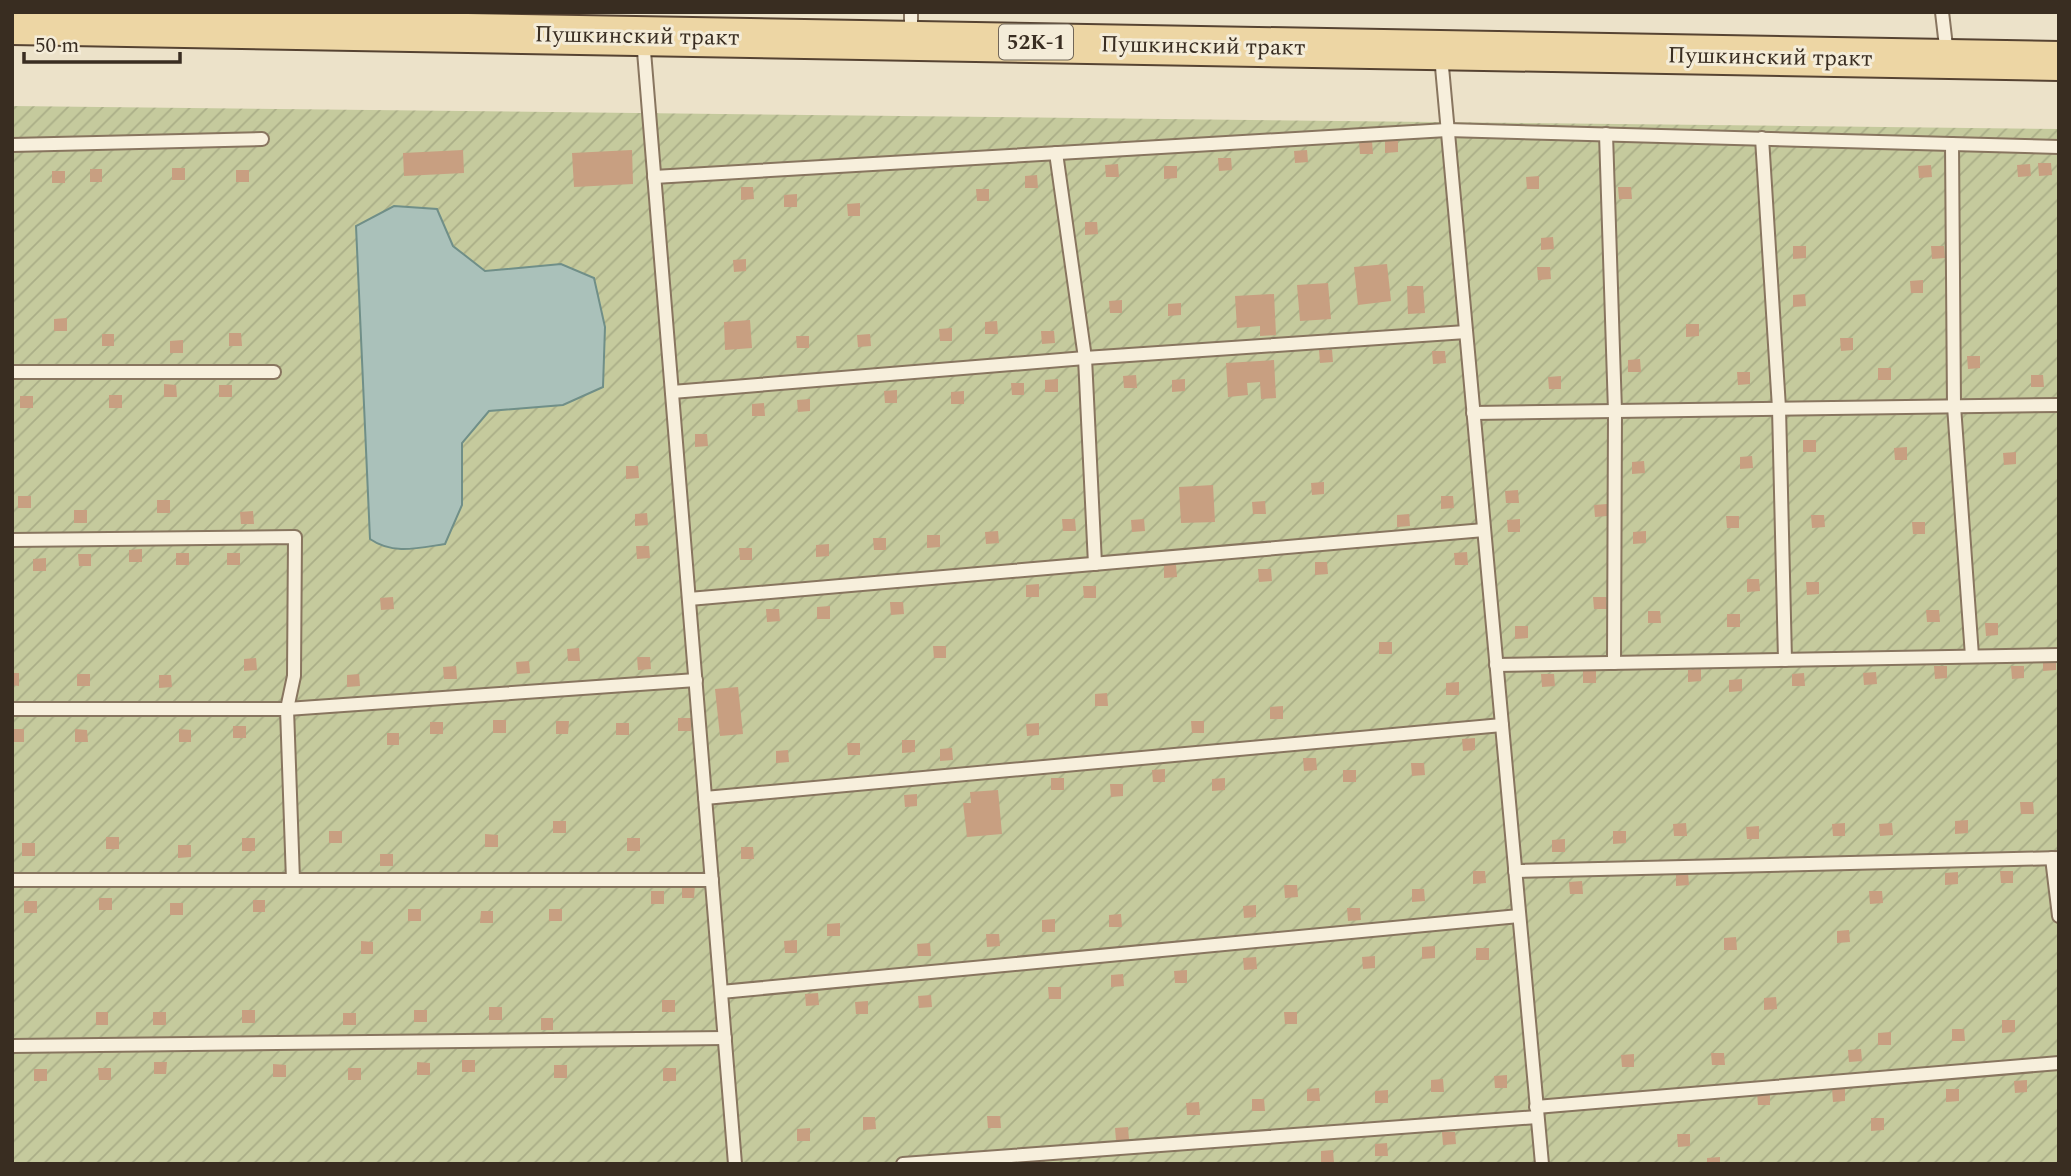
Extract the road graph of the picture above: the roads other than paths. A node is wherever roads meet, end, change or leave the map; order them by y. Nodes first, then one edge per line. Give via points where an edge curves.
1 (1942, 12) edge
2 (197, 20) edge
3 (12, 25) edge
4 (911, 26) edge
5 (642, 35) junction
6 (1440, 49) junction
7 (1947, 59) junction
8 (2059, 61) edge
9 (1447, 130) junction
10 (1606, 134) junction
11 (1762, 138) junction
12 (262, 139) dead end
13 (1952, 144) junction
14 (12, 145) edge
15 (2059, 147) edge
16 (1056, 153) junction
17 (654, 177) junction
18 (1466, 332) junction
19 (1085, 358) junction
20 (12, 372) edge
21 (274, 372) dead end
22 (672, 392) junction
23 (2059, 405) edge
24 (1954, 406) junction
25 (1779, 408) junction
26 (1615, 411) junction
27 (1473, 412) junction
28 (1484, 530) junction
29 (12, 540) edge
30 (1095, 564) junction
31 (689, 599) junction
32 (2059, 655) edge
33 (1972, 656) junction
34 (1785, 660) junction
35 (1614, 663) junction
36 (1496, 665) junction
37 (696, 680) junction
38 (12, 709) edge
39 (288, 709) junction
40 (1502, 725) junction
41 (705, 798) junction
42 (2055, 858) edge
43 (1515, 871) junction
44 (12, 880) edge
45 (293, 880) junction
46 (712, 880) junction
47 (1519, 916) junction
48 (2059, 916) edge
49 (721, 992) junction
50 (725, 1038) junction
51 (12, 1046) edge
52 (2059, 1063) edge
53 (1537, 1112) junction
54 (735, 1164) edge
55 (903, 1164) edge
56 (1542, 1164) edge

1 - 7 lane
2 - 3 main road, Пушкинский тракт / 52К-1
2 - 5 main road, Пушкинский тракт / 52К-1
4 - 5 main road, Пушкинский тракт / 52К-1
4 - 6 main road, Пушкинский тракт / 52К-1
5 - 17 lane
6 - 7 main road, Пушкинский тракт / 52К-1
6 - 9 lane
7 - 8 main road, Пушкинский тракт / 52К-1
9 - 10 lane
9 - 16 lane
9 - 18 lane
10 - 11 lane
10 - 26 lane
11 - 13 lane
11 - 25 lane
12 - 14 lane
13 - 15 lane
13 - 24 lane
16 - 17 lane
16 - 19 lane
17 - 22 lane
18 - 19 lane
18 - 27 lane
19 - 22 lane
19 - 30 lane
20 - 21 lane
22 - 31 lane
23 - 24 lane
24 - 25 lane
24 - 33 lane
25 - 26 lane
25 - 34 lane
26 - 27 lane
26 - 35 lane
27 - 28 lane
28 - 30 lane
28 - 36 lane
29 - 39 lane via 295,537 294,676
30 - 31 lane
31 - 37 lane
32 - 33 lane
33 - 34 lane
34 - 35 lane
35 - 36 lane
36 - 40 lane
37 - 39 lane
37 - 41 lane
38 - 39 lane
39 - 45 lane
40 - 41 lane
40 - 43 lane
41 - 46 lane
42 - 43 lane
42 - 48 lane
43 - 47 lane
44 - 45 lane
45 - 46 lane
46 - 49 lane
47 - 49 lane
47 - 53 lane
49 - 50 lane
50 - 51 lane
50 - 54 lane
52 - 53 lane
53 - 55 lane
53 - 56 lane

